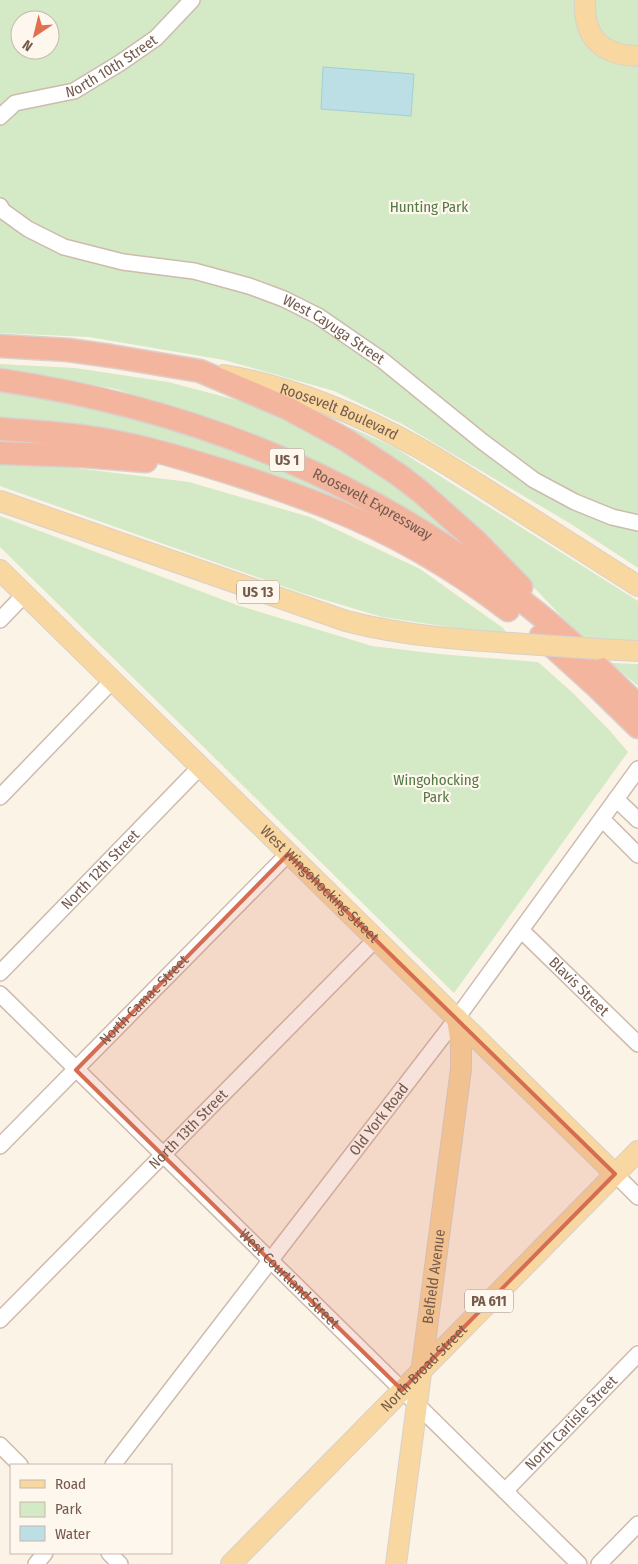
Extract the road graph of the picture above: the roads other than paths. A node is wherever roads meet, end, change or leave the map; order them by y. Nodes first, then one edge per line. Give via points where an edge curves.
1 (192, 0) edge
2 (585, 0) edge
3 (638, 56) edge
4 (7, 102) edge
5 (0, 117) edge
6 (0, 206) edge
7 (0, 346) edge
8 (200, 371) junction
9 (0, 380) edge
10 (0, 429) edge
11 (0, 453) edge
12 (213, 467) junction
13 (0, 501) edge
14 (638, 523) edge
15 (0, 570) edge
16 (638, 586) edge
17 (25, 594) junction
18 (0, 620) edge
19 (574, 645) junction
20 (638, 651) edge
21 (113, 680) junction
22 (638, 706) edge
23 (638, 727) edge
24 (200, 766) junction
25 (638, 769) edge
26 (0, 797) edge
27 (616, 799) junction
28 (602, 819) junction
29 (638, 820) edge
30 (288, 854) junction
31 (638, 855) edge
32 (521, 930) junction
33 (376, 939) junction
34 (0, 973) edge
35 (0, 994) edge
36 (457, 1018) junction
37 (638, 1044) edge
38 (76, 1070) junction
39 (0, 1146) edge
40 (638, 1151) edge
41 (162, 1154) junction
42 (615, 1174) junction
43 (638, 1197) edge
44 (270, 1261) junction
45 (0, 1320) edge
46 (638, 1354) edge
47 (421, 1371) junction
48 (402, 1390) junction
49 (417, 1404) junction
50 (0, 1445) edge
51 (19, 1464) edge
52 (115, 1464) edge
53 (505, 1491) junction
54 (638, 1524) edge
55 (44, 1554) edge
56 (110, 1554) edge
57 (36, 1564) edge
58 (120, 1564) edge
59 (231, 1564) edge
60 (396, 1564) edge
61 (579, 1564) edge
62 (599, 1564) edge

1 - 4 street, North 10th Street via 156,38 74,90
2 - 3 main road via 584,15 595,40 614,53
4 - 5 street, North 10th Street
6 - 14 street, West Cayuga Street via 28,229 64,247 123,262 194,271 284,299 318,316 382,360 534,480 575,502 612,517
7 - 8 highway, Roosevelt Boulevard / US 1 via 68,350
8 - 16 main road, Roosevelt Boulevard via 237,377 301,395 390,433 449,466
8 - 19 highway, US 1 via 318,424 399,475 475,540
9 - 19 highway, Roosevelt Expressway / US 1 via 72,393 157,414 241,441 321,475 398,517 471,564
10 - 12 highway, Roosevelt Expressway / US 1 via 88,437
11 - 12 highway, US 1
12 - 23 highway, Roosevelt Expressway / US 1 via 328,507 432,559 531,628
13 - 20 main road, US 13, bridge via 346,621 378,629 419,636
15 - 17 main road, West Wingohocking Street
17 - 18 street
17 - 21 main road, West Wingohocking Street
19 - 22 highway, Roosevelt Expressway / US 1
21 - 24 main road, West Wingohocking Street
21 - 26 street
24 - 30 main road, West Wingohocking Street
24 - 34 street, North 12th Street
25 - 27 street, Old York Road
27 - 28 street, Old York Road
27 - 29 street
28 - 31 street
28 - 32 street, Old York Road
30 - 33 main road, West Wingohocking Street
30 - 38 street, North Camac Street
32 - 36 street, Old York Road
32 - 37 street, Blavis Street
33 - 36 main road, West Wingohocking Street
33 - 41 street, North 13th Street
35 - 38 street, West Courtland Street
36 - 42 main road, West Wingohocking Street
36 - 44 street, Old York Road
36 - 47 main road, Belfield Avenue via 461,1069
38 - 39 street, North Camac Street
38 - 41 street, West Courtland Street
40 - 42 main road, North Broad Street / PA 611
41 - 44 street, West Courtland Street
41 - 45 street, North 13th Street
42 - 43 street, West Wingohocking Street
42 - 47 main road, North Broad Street / PA 611
44 - 48 street, West Courtland Street
44 - 52 street, Old York Road
46 - 53 street, North Carlisle Street
47 - 48 main road, North Broad Street / PA 611
47 - 49 main road, Belfield Avenue
48 - 49 street, West Courtland Street
48 - 59 main road, North Broad Street / PA 611
49 - 53 street, West Courtland Street
49 - 60 main road, Belfield Avenue
50 - 51 street
53 - 61 street, West Courtland Street
54 - 62 street
55 - 57 street
56 - 58 street

